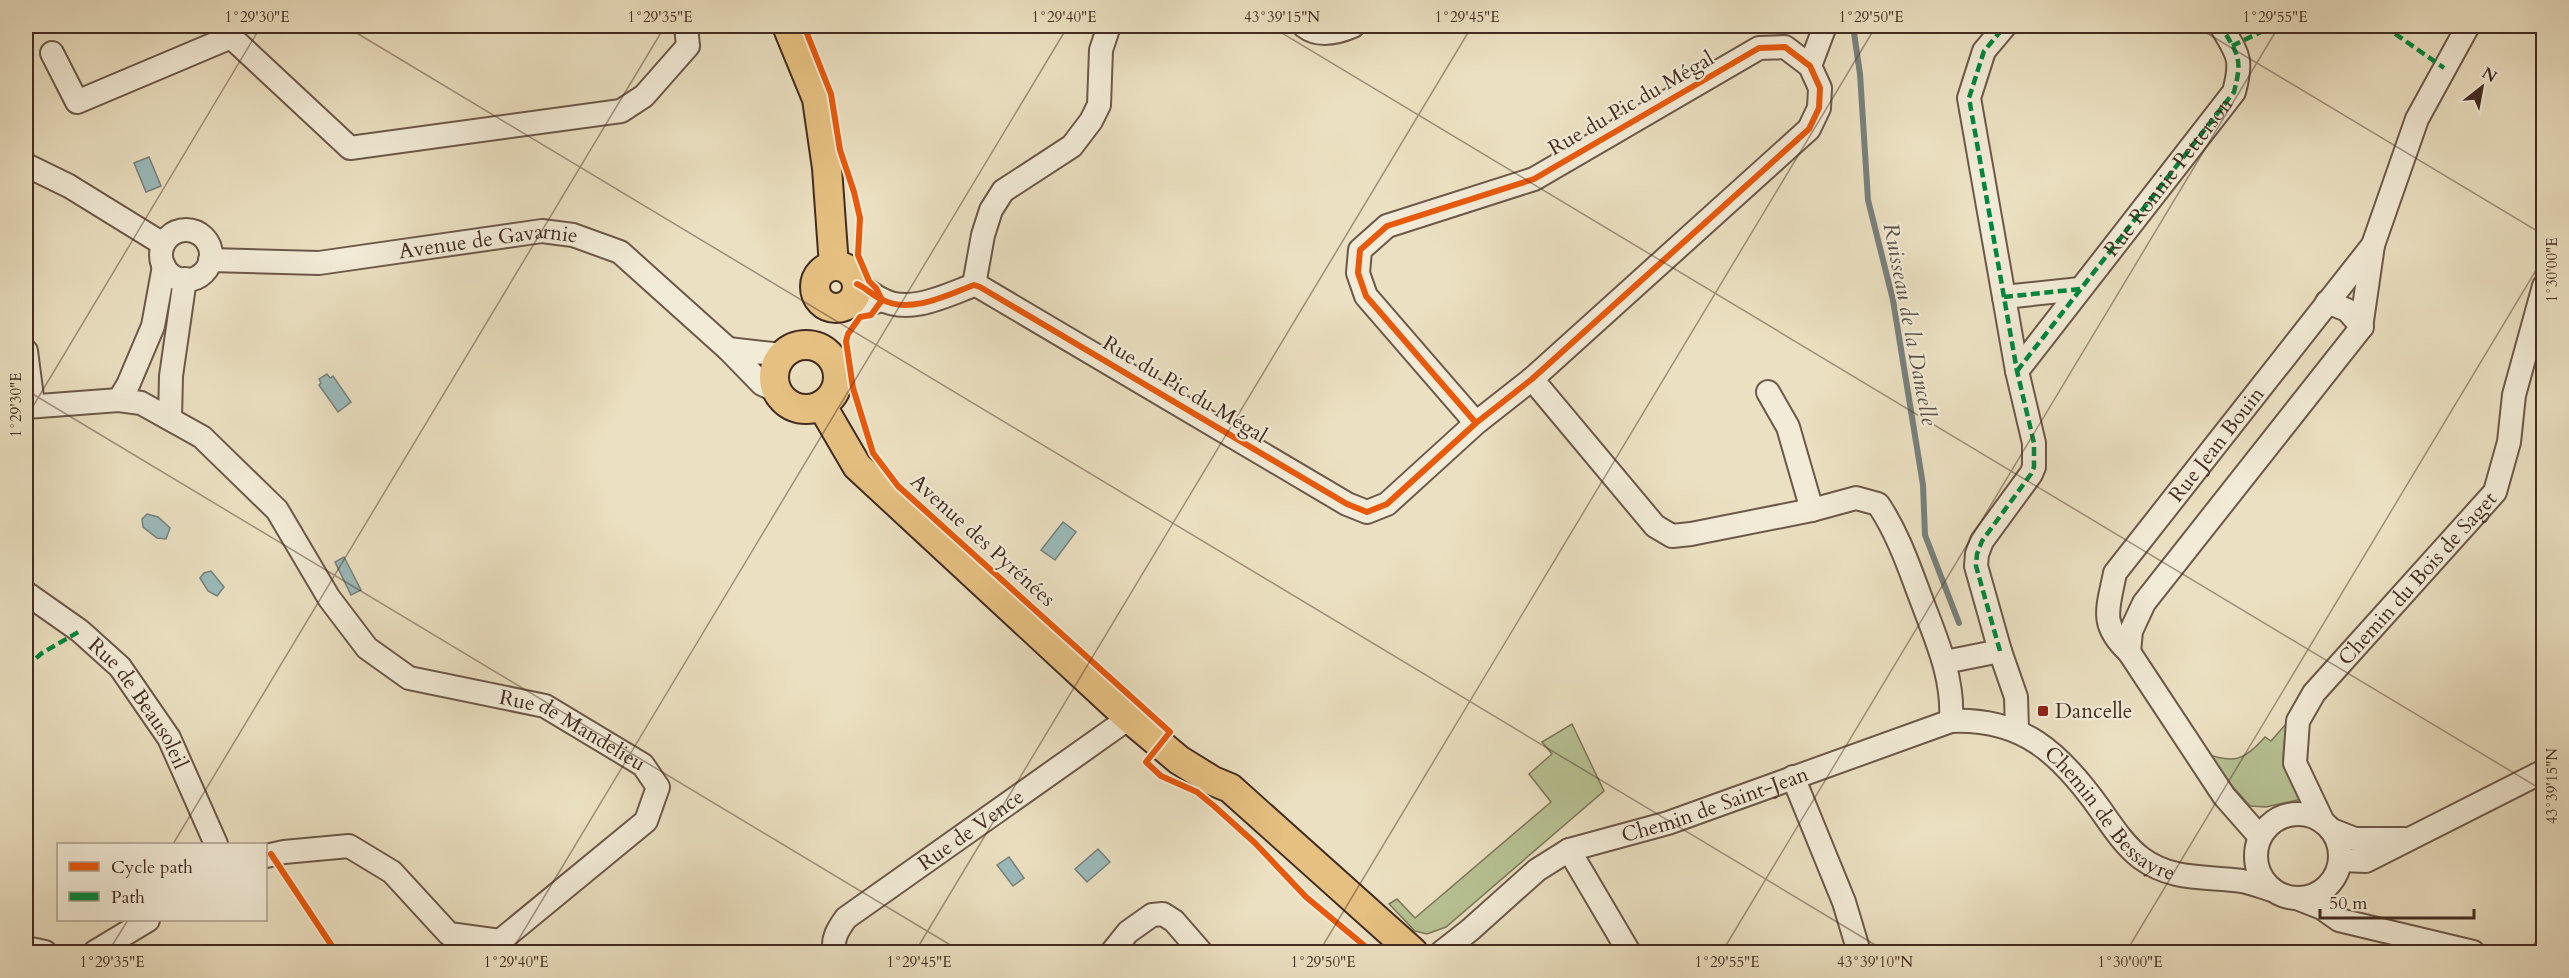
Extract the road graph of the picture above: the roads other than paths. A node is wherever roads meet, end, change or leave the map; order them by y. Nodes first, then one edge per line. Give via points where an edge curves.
1 (686, 26) edge
2 (787, 26) edge
3 (1109, 26) edge
4 (1304, 26) edge
5 (1353, 26) edge
6 (1825, 26) edge
7 (2005, 26) edge
8 (2221, 26) edge
9 (2468, 26) edge
10 (52, 53) dead end
11 (1810, 66) junction
12 (26, 165) edge
13 (2377, 235) junction
14 (163, 255) junction
15 (210, 260) junction
16 (834, 266) junction
17 (184, 279) junction
18 (974, 285) junction
19 (2544, 285) edge
20 (2080, 289) junction
21 (2004, 297) junction
22 (843, 300) junction
23 (2327, 302) junction
24 (2362, 327) junction
25 (728, 349) junction
26 (26, 351) edge
27 (805, 351) junction
28 (2017, 371) junction
29 (1532, 379) junction
30 (777, 391) junction
31 (1768, 392) dead end
32 (119, 400) junction
33 (29, 406) edge
34 (822, 406) junction
35 (171, 418) junction
36 (1476, 423) junction
37 (1812, 510) junction
38 (2112, 590) junction
39 (26, 593) edge
40 (2144, 603) junction
41 (2000, 651) junction
42 (2129, 652) junction
43 (1945, 662) junction
44 (1128, 718) junction
45 (1951, 721) junction
46 (2017, 730) junction
47 (2544, 771) edge
48 (1793, 777) junction
49 (1213, 782) junction
50 (2327, 826) junction
51 (2407, 839) junction
52 (2259, 840) junction
53 (216, 843) edge
54 (1569, 850) junction
55 (267, 856) edge
56 (2340, 860) junction
57 (1298, 873) junction
58 (2212, 878) junction
59 (2330, 884) junction
60 (2272, 890) junction
61 (2299, 899) junction
62 (1359, 909) junction
63 (146, 921) edge
64 (2362, 926) junction
65 (26, 948) edge
66 (45, 952) edge
67 (95, 952) edge
68 (835, 952) edge
69 (1112, 952) edge
70 (1201, 952) edge
71 (1387, 952) edge
72 (1398, 952) edge
73 (1413, 952) edge
74 (1442, 952) edge
75 (1629, 952) edge
76 (1859, 952) edge
77 (2473, 952) edge

1 - 10 street via 688,46 644,96 621,111 350,148 231,38 76,102
2 - 16 main road via 817,99
3 - 18 street via 1101,50 1099,105 1091,121 1072,146 1003,191 991,210 983,235
4 - 5 street via 1311,32 1337,33
6 - 11 street
7 - 21 street via 1984,51 1969,98
8 - 20 street, Rue Ronnie Petterson via 2239,56 2234,92
9 - 13 street, Rue Jean Bouin via 2417,119
11 - 29 street, Rue du Pic du Mégal via 1820,88 1819,108 1809,129
11 - 36 street, Rue du Pic du Mégal via 1785,47 1759,48 1534,179 1387,226 1360,250 1358,273 1366,296
12 - 14 street via 69,186
13 - 23 street, Rue Jean Bouin
13 - 24 street, Rue Jean Bouin
14 - 15 street via 173,233 191,230 206,239
14 - 17 street via 169,273
14 - 32 street via 153,326
15 - 17 street via 201,274
15 - 25 street, Avenue de Gavarnie via 320,263 542,231 573,235 620,252
16 - 22 main road via 846,268 855,278
16 - 22 main road via 824,269 815,280 814,291
17 - 35 street via 171,376
18 - 22 street via 925,302 900,305 882,300 865,305
18 - 36 street, Rue du Pic du Mégal via 1347,504 1367,512 1387,504
19 - 50 street, Chemin du Bois de Saget via 2514,395 2509,442 2495,492 2314,693 2298,722 2295,763
20 - 21 street
20 - 28 street, Rue Ronnie Petterson
21 - 28 street
22 - 27 main road
23 - 24 street via 2347,310
23 - 38 street, Rue Jean Bouin via 2115,573
24 - 40 street, Rue Jean Bouin
25 - 27 street
25 - 30 street, Avenue de Gavarnie via 762,384
26 - 33 street
27 - 30 main road via 774,371
27 - 34 main road via 836,364 836,391
28 - 41 street via 2034,443 2034,468 1982,542 1976,566
29 - 36 street, Rue du Pic du Mégal
29 - 37 street via 1655,526 1672,536
30 - 34 main road via 796,408
31 - 37 street via 1788,427
32 - 33 street
32 - 35 street via 141,403
34 - 44 main road, Avenue des Pyrénées via 857,465
35 - 55 street, Rue de Mandelieu via 202,437 278,510 329,598 367,648 409,678 545,706 643,765 658,788 646,821 500,941 449,934 392,872 350,846
37 - 43 street via 1856,498 1878,504 1894,528
38 - 40 street via 2127,602
38 - 42 street, Rue Jean Bouin via 2107,620 2117,641
39 - 53 street, Rue de Beausoleil via 80,631 120,667 169,738
40 - 42 street, Rue Jean Bouin via 2131,631
41 - 43 street
41 - 46 street via 2016,697
42 - 52 street, Rue Jean Bouin via 2224,796
43 - 45 street
44 - 49 main road, Avenue des Pyrénées
44 - 68 street, Rue de Vence via 846,918 836,933
45 - 46 street, Chemin de Saint-Jean via 1975,720
45 - 48 street, Chemin de Saint-Jean
46 - 58 street, Chemin de Bessayre via 2060,759 2140,858 2163,871
47 - 51 street
48 - 54 street, Chemin de Saint-Jean via 1668,823
48 - 76 street via 1844,902
49 - 57 main road, Avenue des Pyrénées
49 - 62 main road, Avenue des Pyrénées via 1230,788
50 - 51 street via 2355,839
50 - 52 street via 2310,815 2283,816 2271,823
50 - 56 street via 2339,845
51 - 56 street via 2367,861
52 - 58 street, Chemin de Bessayre via 2239,862
52 - 60 street via 2256,864 2261,878
54 - 74 street, Chemin de Saint-Jean via 1537,870
54 - 75 street
56 - 59 street
57 - 62 main road, Avenue des Pyrénées
57 - 71 main road, Avenue des Pyrénées
58 - 60 street, Chemin de Bessayre via 2244,881
59 - 61 street via 2314,896
59 - 64 street via 2344,910
60 - 61 street
61 - 64 street via 2339,920
62 - 72 main road, Avenue des Pyrénées
62 - 73 main road, Avenue des Pyrénées
63 - 67 street
64 - 77 street
65 - 66 street
69 - 70 street via 1128,932 1152,915 1163,914

